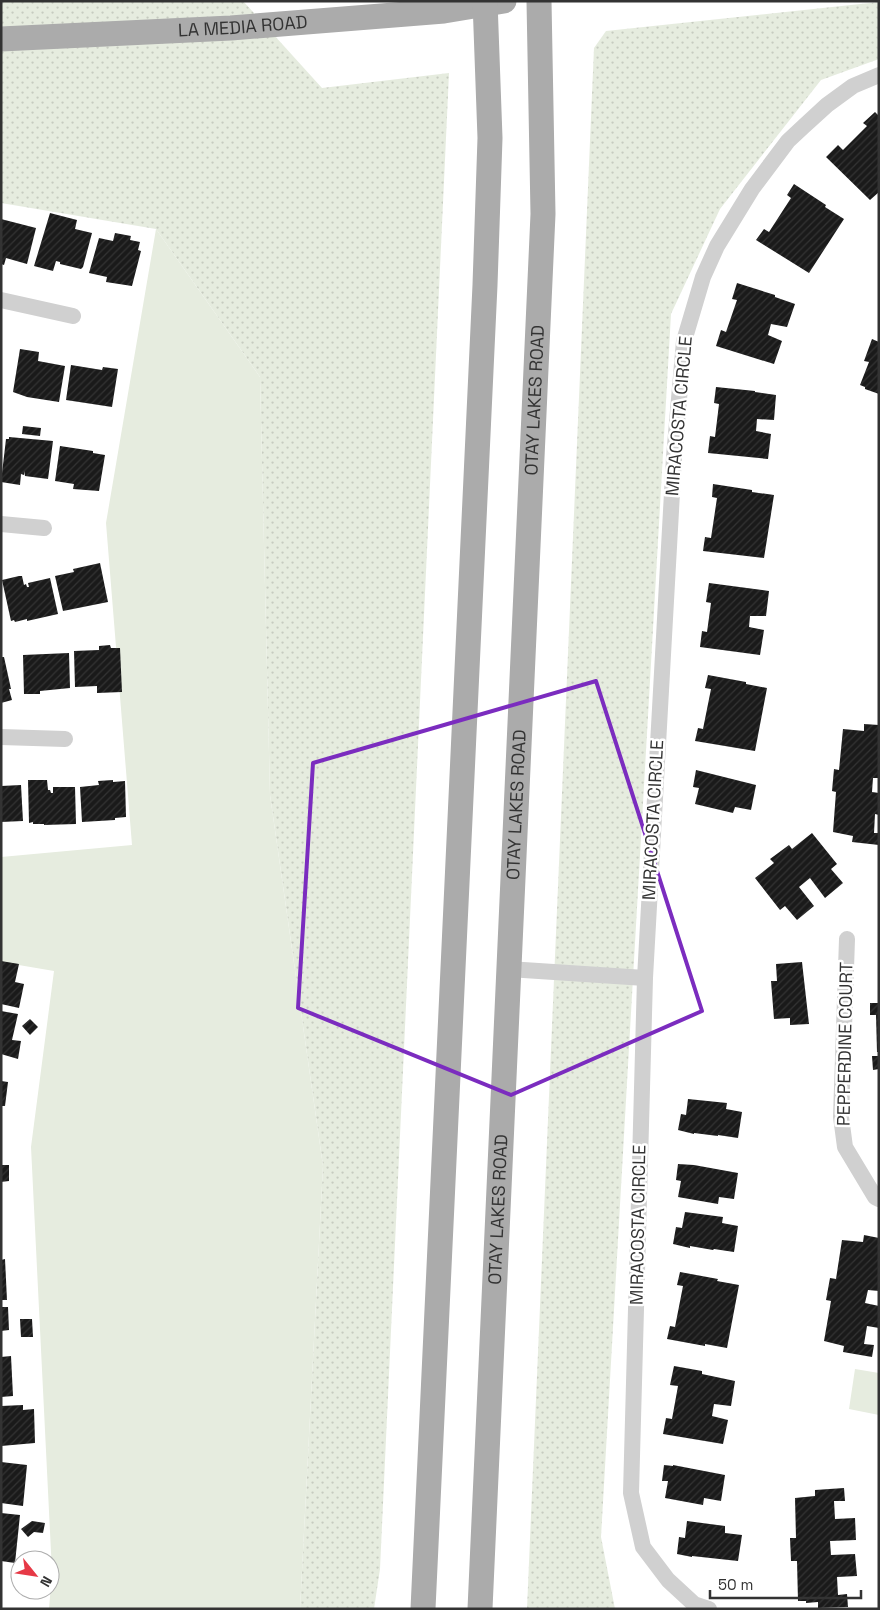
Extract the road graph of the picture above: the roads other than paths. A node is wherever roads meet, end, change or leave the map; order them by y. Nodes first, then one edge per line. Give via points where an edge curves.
1 (539, 1) edge
2 (491, 2) edge
3 (1, 39) edge
4 (879, 75) edge
5 (1, 300) edge
6 (73, 316) dead end
7 (1, 524) edge
8 (44, 528) dead end
9 (1, 737) edge
10 (65, 739) dead end
11 (848, 939) dead end
12 (508, 969) junction
13 (645, 978) junction
14 (879, 1199) edge
15 (423, 1609) edge
16 (480, 1609) edge
17 (709, 1609) edge

1 - 12 main road, OTAY LAKES ROAD via 543,214
2 - 3 main road, LA MEDIA ROAD via 444,11 231,28
2 - 15 main road via 484,294
4 - 13 street, MIRACOSTA CIRCLE via 853,86 788,141 734,217 714,254 692,308 684,341 674,457
5 - 6 street
7 - 8 street
9 - 10 street
11 - 14 street, PEPPERDINE COURT via 841,1118 845,1147
12 - 13 street
12 - 16 main road, OTAY LAKES ROAD
13 - 17 street, MIRACOSTA CIRCLE via 631,1493 643,1547 668,1580 694,1604

